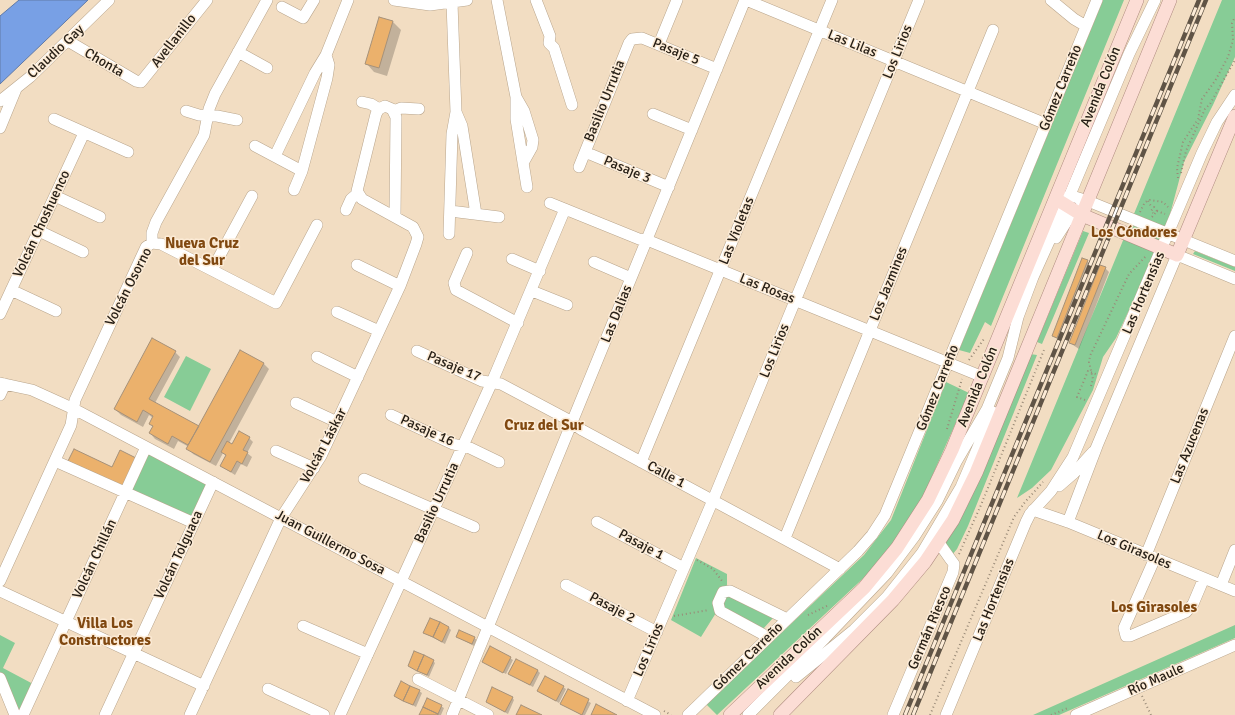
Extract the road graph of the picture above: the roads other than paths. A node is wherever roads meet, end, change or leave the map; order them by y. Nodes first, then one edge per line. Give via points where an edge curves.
1 (109, 0) edge
2 (207, 0) edge
3 (267, 0) edge
4 (314, 0) edge
5 (348, 0) edge
6 (397, 0) edge
7 (467, 0) edge
8 (497, 0) edge
9 (536, 0) edge
10 (677, 0) edge
11 (746, 0) edge
12 (832, 0) edge
13 (919, 0) edge
14 (1051, 0) edge
15 (1097, 0) edge
16 (1137, 0) edge
17 (1155, 0) edge
18 (1163, 0) edge
19 (1170, 0) edge
20 (452, 3) junction
21 (282, 7) dead end
22 (1086, 26) junction
23 (819, 30) junction
24 (993, 30) dead end
25 (634, 38) joint
26 (68, 42) junction
27 (658, 44) junction
28 (238, 52) junction
29 (326, 55) junction
30 (1146, 58) junction
31 (894, 61) junction
32 (267, 68) dead end
33 (717, 69) junction
34 (141, 82) joint
35 (16, 88) junction
36 (968, 92) junction
37 (1235, 96) edge
38 (0, 101) edge
39 (362, 102) dead end
40 (572, 105) dead end
41 (379, 109) junction
42 (420, 109) dead end
43 (186, 111) dead end
44 (394, 111) junction
45 (456, 112) junction
46 (654, 114) dead end
47 (208, 116) junction
48 (1235, 116) edge
49 (54, 119) dead end
50 (237, 120) dead end
51 (1046, 124) junction
52 (0, 128) edge
53 (692, 130) junction
54 (84, 133) junction
55 (255, 146) dead end
56 (128, 152) dead end
57 (585, 152) junction
58 (275, 156) junction
59 (579, 167) dead end
60 (302, 170) junction
61 (528, 187) dead end
62 (669, 187) junction
63 (294, 190) dead end
64 (357, 194) junction
65 (55, 196) junction
66 (252, 196) dead end
67 (1088, 201) junction
68 (550, 203) dead end
69 (1069, 206) junction
70 (565, 209) junction
71 (346, 210) dead end
72 (450, 211) junction
73 (476, 214) junction
74 (100, 217) dead end
75 (395, 217) junction
76 (499, 217) dead end
77 (317, 225) dead end
78 (39, 231) junction
79 (1165, 233) junction
80 (449, 234) dead end
81 (647, 240) junction
82 (1184, 240) junction
83 (152, 243) junction
84 (1159, 247) junction
85 (83, 252) dead end
86 (467, 253) dead end
87 (1177, 254) junction
88 (512, 258) dead end
89 (1235, 261) edge
90 (594, 262) dead end
91 (357, 266) dead end
92 (212, 270) junction
93 (721, 270) junction
94 (540, 271) junction
95 (631, 278) junction
96 (1235, 278) edge
97 (400, 286) junction
98 (11, 290) junction
99 (532, 291) junction
100 (796, 301) junction
101 (567, 305) dead end
102 (56, 310) dead end
103 (337, 312) dead end
104 (0, 314) edge
105 (518, 323) junction
106 (379, 331) junction
107 (870, 331) junction
108 (1235, 336) edge
109 (417, 351) dead end
110 (317, 357) dead end
111 (949, 364) junction
112 (358, 377) junction
113 (982, 378) junction
114 (492, 382) junction
115 (2, 384) edge
116 (0, 395) edge
117 (296, 403) dead end
118 (74, 409) junction
119 (391, 415) dead end
120 (337, 422) junction
121 (572, 422) junction
122 (463, 446) junction
123 (1097, 446) junction
124 (146, 447) junction
125 (276, 451) dead end
126 (55, 461) junction
127 (499, 462) dead end
128 (642, 462) junction
129 (314, 468) junction
130 (364, 479) dead end
131 (213, 482) junction
132 (1051, 491) junction
133 (125, 492) junction
134 (713, 500) junction
135 (434, 509) junction
136 (1033, 510) junction
137 (281, 518) junction
138 (597, 522) dead end
139 (1068, 522) junction
140 (194, 523) junction
141 (474, 527) dead end
142 (785, 538) junction
143 (939, 543) junction
144 (1235, 550) edge
145 (1150, 557) junction
146 (684, 568) junction
147 (840, 569) junction
148 (1204, 578) junction
149 (0, 581) edge
150 (401, 581) junction
151 (566, 585) dead end
152 (1221, 585) junction
153 (0, 591) edge
154 (1235, 591) edge
155 (787, 619) junction
156 (66, 621) junction
157 (303, 626) dead end
158 (488, 627) junction
159 (657, 632) junction
160 (768, 637) junction
161 (1235, 645) edge
162 (134, 653) junction
163 (368, 654) junction
164 (0, 678) edge
165 (418, 679) dead end
166 (204, 686) junction
167 (268, 689) dead end
168 (458, 700) junction
169 (627, 701) junction
170 (15, 715) edge
171 (23, 715) edge
172 (105, 715) edge
173 (190, 715) edge
174 (324, 715) edge
175 (340, 715) edge
176 (452, 715) edge
177 (488, 715) edge
178 (654, 715) edge
179 (688, 715) edge
180 (730, 715) edge
181 (748, 715) edge
182 (758, 715) edge
183 (780, 715) edge
184 (893, 715) edge
185 (946, 715) edge
186 (1076, 715) edge

1 - 26 street, Claudio Gay
2 - 34 street, Avellanillo
3 - 28 street, Volcán Osorno
4 - 21 street via 303,18
5 - 29 street
6 - 20 street via 419,4
7 - 20 street
8 - 61 street via 516,97 524,111 533,140 523,163
9 - 40 street via 550,36 556,40 554,48
10 - 27 street
11 - 23 street, Las Lilas
11 - 33 street, Las Dalias
12 - 23 street, Las Violetas
13 - 31 street, Los Lirios
14 - 22 street
15 - 22 street, Gómez Carreño
16 - 69 main road, Avenida Colón
17 - 69 street via 1129,54
18 - 30 street
19 - 30 main road, Avenida Colón
20 - 45 street
22 - 51 street, Gómez Carreño
23 - 31 street, Las Lilas
23 - 93 street, Las Violetas
24 - 36 street, Los Jazmines
25 - 27 street, Pasaje 5
25 - 57 street, Basilio Urrutia via 629,43
26 - 34 street, Chonta
26 - 35 street, Claudio Gay
27 - 33 street, Pasaje 5
28 - 32 street
28 - 47 street, Volcán Osorno via 215,94
29 - 58 street
29 - 60 street via 329,71
30 - 67 main road, Avenida Colón
31 - 36 street, Las Lilas
31 - 100 street, Los Lirios
33 - 53 street, Las Dalias
35 - 38 street, Claudio Gay
35 - 52 street
36 - 51 street, Las Lilas
36 - 107 street, Los Jazmines
37 - 79 street, Las Hortensias via 1208,139
39 - 41 street
41 - 44 street via 385,106
41 - 64 street
42 - 44 street via 401,108
43 - 47 street
44 - 75 street
45 - 72 street via 452,134
45 - 73 street via 463,130
46 - 53 street
47 - 50 street
47 - 83 street, Volcán Osorno via 204,135 153,227
48 - 82 main road, Las Hortensias
49 - 54 street
51 - 111 street, Gómez Carreño
53 - 62 street, Las Dalias
54 - 56 street
54 - 65 street, Volcán Choshuenco
55 - 58 street
57 - 59 street, Basilio Urrutia
57 - 62 street, Pasaje 3
58 - 60 street
60 - 63 street
62 - 81 street, Las Dalias
64 - 71 street via 351,199
64 - 75 street
65 - 74 street
65 - 78 street, Volcán Choshuenco
66 - 92 street
67 - 69 main road, Avenida Colón
67 - 69 street
67 - 79 street
68 - 70 street, Las Rosas
69 - 84 main road
69 - 113 main road, Avenida Colón
69 - 143 main road, Avenida Colón via 976,473
69 - 181 street via 1025,296 1008,358 987,408 926,519 901,555 872,589
69 - 182 street via 1023,318 1010,368 964,480 937,530 909,571 874,610 844,640 793,679
70 - 81 street, Las Rosas
70 - 94 street, Basilio Urrutia
72 - 73 street
72 - 80 street
73 - 76 street
75 - 97 street, Volcán Láskar via 413,227 417,233 417,240
77 - 92 street via 276,303
78 - 85 street
78 - 98 street, Volcán Choshuenco
79 - 82 street
79 - 84 street, Las Hortensias
81 - 93 street, Las Rosas
81 - 95 street, Las Dalias
82 - 87 main road, Las Hortensias
82 - 89 street
83 - 92 street via 161,244
83 - 118 street, Volcán Osorno via 144,250 75,400
84 - 87 main road
84 - 132 street, Las Hortensias via 1078,448
86 - 105 street via 454,283 456,290
87 - 96 street
87 - 123 street, Las Hortensias
88 - 94 street
90 - 95 street
91 - 97 street
93 - 100 street, Las Rosas
93 - 128 street, Las Violetas
94 - 99 street, Basilio Urrutia
95 - 121 street, Las Dalias
97 - 106 street, Volcán Láskar
98 - 102 street
98 - 104 street, Volcán Choshuenco
99 - 101 street
99 - 105 street, Basilio Urrutia
100 - 107 street, Las Rosas
100 - 134 street, Los Lirios
103 - 106 street
105 - 114 street, Basilio Urrutia
106 - 112 street, Volcán Láskar
107 - 111 street, Las Rosas
107 - 142 street, Los Jazmines
108 - 145 street, Las Azucenas
109 - 114 street, Pasaje 17 via 482,381
110 - 112 street
111 - 113 street, Las Rosas
111 - 147 street, Gómez Carreño via 885,515 869,539
112 - 120 street, Volcán Láskar
113 - 180 main road, Avenida Colón via 937,483 897,548 864,588
114 - 121 street, Calle 1
114 - 122 street, Basilio Urrutia
115 - 116 street
115 - 118 street, Juan Guillermo Sosa via 32,390
117 - 120 street
118 - 124 street, Juan Guillermo Sosa
118 - 126 street, Volcán Osorno via 71,425
119 - 122 street, Pasaje 16 via 453,444
120 - 129 street, Volcán Láskar
121 - 128 street, Calle 1
121 - 158 street, Las Dalias
122 - 127 street, Pasaje 16
122 - 135 street, Basilio Urrutia
123 - 132 street, Las Hortensias via 1069,478
123 - 139 street, Las Hortensias
124 - 131 street, Juan Guillermo Sosa
124 - 133 street, Volcán Chillán
125 - 129 street
126 - 133 street
126 - 149 street, Volcán Osorno
128 - 134 street, Calle 1
129 - 137 street, Volcán Láskar
130 - 135 street
131 - 137 street, Juan Guillermo Sosa
131 - 140 street, Volcán Tolguaca
132 - 136 street, Las Hortensias
133 - 140 street
133 - 156 street, Volcán Chillán
134 - 142 street, Calle 1
134 - 146 street, Los Lirios
135 - 141 street
135 - 150 street, Basilio Urrutia
136 - 139 street, Los Girasoles
136 - 185 street, Las Hortensias
137 - 150 street, Juan Guillermo Sosa
137 - 166 street, Volcán Láskar
138 - 146 street, Pasaje 1
139 - 145 street, Los Girasoles
140 - 162 street, Volcán Tolguaca
142 - 147 street, Calle 1
143 - 183 main road, Avenida Colón via 893,600
143 - 184 street, Germán Riesco via 954,564 953,572
144 - 152 street
145 - 148 street, Los Girasoles
145 - 148 street, Las Azucenas via 1124,628 1125,634 1130,636 1186,612 1193,604
146 - 159 street, Los Lirios
147 - 155 street, Gómez Carreño
148 - 152 street, Los Girasoles
150 - 158 street, Juan Guillermo Sosa
150 - 163 street, Basilio Urrutia
151 - 159 street, Pasaje 2
152 - 154 street, Los Girasoles
153 - 156 street
155 - 160 street, Gómez Carreño
155 - 160 street via 722,599 722,613
156 - 162 street
156 - 171 street, Volcán Chillán
157 - 163 street
158 - 168 street, Las Dalias
158 - 169 street, Juan Guillermo Sosa
159 - 169 street, Los Lirios
160 - 179 street, Gómez Carreño
161 - 186 street, Río Maule
162 - 166 street
162 - 172 street, Volcán Tolguaca
163 - 175 street, Basilio Urrutia
164 - 170 street
165 - 168 street
166 - 173 street, Volcán Láskar
167 - 174 street
168 - 176 street, Las Dalias
168 - 177 street
169 - 178 street, Juan Guillermo Sosa

